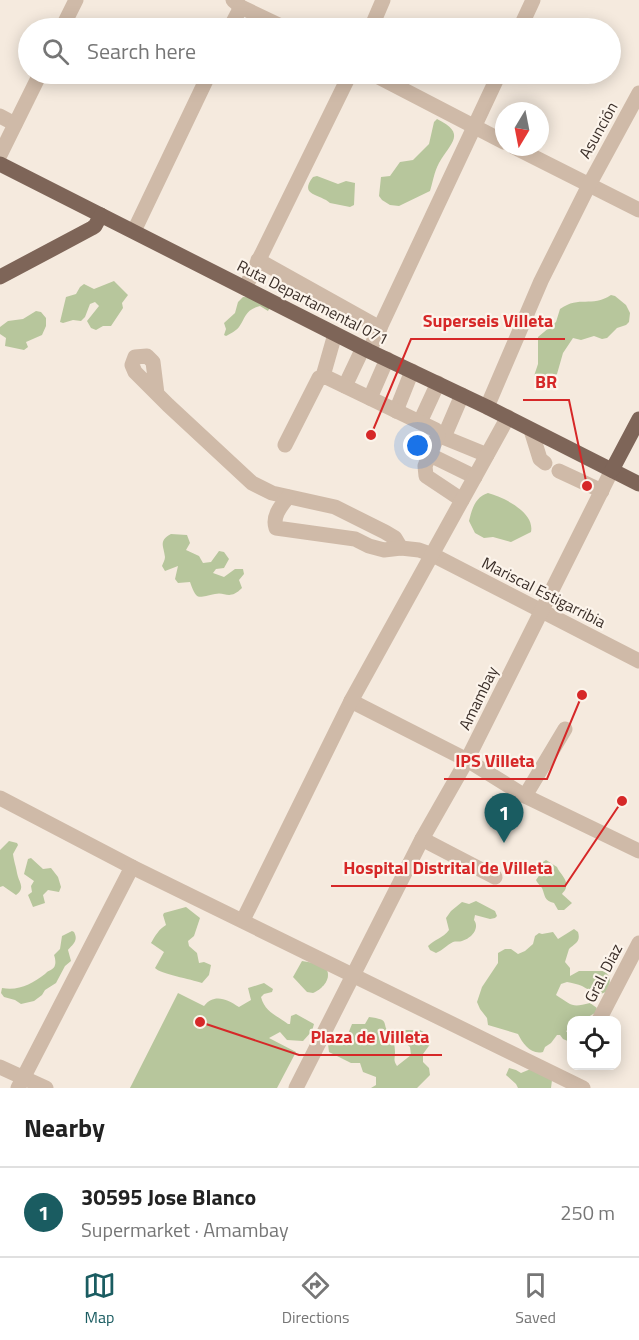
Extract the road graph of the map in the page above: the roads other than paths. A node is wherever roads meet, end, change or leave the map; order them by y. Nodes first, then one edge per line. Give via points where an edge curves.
1 (76, 0) edge
2 (383, 0) edge
3 (533, 0) edge
4 (237, 3) edge
5 (67, 18) edge
6 (233, 18) edge
7 (266, 18) edge
8 (375, 18) edge
9 (525, 18) edge
10 (35, 84) edge
11 (204, 84) edge
12 (345, 84) edge
13 (392, 84) edge
14 (494, 84) edge
15 (639, 93) edge
16 (0, 116) edge
17 (15, 124) junction
18 (475, 127) junction
19 (495, 137) edge
20 (0, 155) edge
21 (532, 156) edge
22 (0, 164) edge
23 (589, 185) junction
24 (639, 210) edge
25 (101, 215) junction
26 (134, 231) junction
27 (258, 260) junction
28 (0, 277) edge
29 (245, 288) junction
30 (380, 328) junction
31 (335, 334) junction
32 (366, 349) junction
33 (387, 359) junction
34 (412, 371) junction
35 (323, 376) junction
36 (438, 383) junction
37 (345, 386) junction
38 (157, 394) dead end
39 (462, 395) junction
40 (370, 398) junction
41 (487, 406) junction
42 (396, 411) junction
43 (507, 417) junction
44 (639, 419) edge
45 (420, 422) junction
46 (531, 430) junction
47 (441, 436) junction
48 (285, 445) dead end
49 (430, 455) junction
50 (488, 455) junction
51 (545, 463) dead end
52 (612, 470) junction
53 (559, 471) dead end
54 (475, 477) junction
55 (639, 484) edge
56 (602, 491) junction
57 (288, 497) junction
58 (462, 500) junction
59 (401, 548) junction
60 (433, 555) junction
61 (541, 612) junction
62 (639, 661) edge
63 (351, 701) junction
64 (565, 729) dead end
65 (467, 760) junction
66 (525, 796) junction
67 (0, 798) edge
68 (422, 839) junction
69 (639, 851) edge
70 (132, 867) junction
71 (495, 877) dead end
72 (243, 920) junction
73 (639, 943) edge
74 (353, 976) junction
75 (601, 1016) edge
76 (0, 1067) edge
77 (573, 1070) edge
78 (21, 1083) edge
79 (566, 1084) edge
80 (45, 1088) edge
81 (296, 1088) edge
82 (583, 1088) edge

1 - 5 street
2 - 8 street
3 - 9 street
4 - 6 street
4 - 7 street
10 - 17 street
11 - 26 street
12 - 27 street
13 - 18 street
14 - 18 street
15 - 23 street, Asunción
16 - 17 street
17 - 20 street
18 - 19 street
18 - 30 street
21 - 23 street
22 - 25 main road, Ruta Departamental 071
23 - 24 street
23 - 41 street, Asunción via 541,281
25 - 26 main road, Ruta Departamental 071
25 - 28 main road via 95,226
26 - 29 main road, Ruta Departamental 071
27 - 29 street
27 - 30 street
29 - 31 main road, Ruta Departamental 071
30 - 32 street
31 - 32 main road, Ruta Departamental 071
31 - 35 street
32 - 33 main road, Ruta Departamental 071
32 - 37 street
33 - 34 main road, Ruta Departamental 071
33 - 40 street
34 - 36 main road, Ruta Departamental 071
34 - 42 street
35 - 37 street
35 - 48 street
36 - 39 main road, Ruta Departamental 071
36 - 45 street
37 - 40 street
38 - 57 street via 252,483
39 - 41 main road, Ruta Departamental 071
39 - 47 street
40 - 42 street
41 - 43 main road, Ruta Departamental 071
42 - 45 street
43 - 46 main road, Ruta Departamental 071
43 - 50 street
44 - 52 main road, Amambay
45 - 47 street
46 - 51 street via 540,459
46 - 52 main road, Ruta Departamental 071
47 - 49 street
47 - 50 street
49 - 54 street
49 - 58 street via 426,476
50 - 54 street
52 - 55 main road, Ruta Departamental 071
52 - 56 street, Amambay
53 - 56 street
54 - 58 street
56 - 61 street, Amambay
57 - 59 street via 335,507 385,532
57 - 59 street, Mariscal Estigarribia via 276,515 276,528 355,539 384,550
58 - 60 street
59 - 60 street, Mariscal Estigarribia
60 - 61 street, Mariscal Estigarribia
60 - 63 street
61 - 62 street, Mariscal Estigarribia
61 - 65 street, Amambay
63 - 65 street
63 - 72 street
64 - 66 street
65 - 66 street
65 - 68 street, Amambay
66 - 69 street
67 - 70 street
68 - 71 street
68 - 74 street, Amambay
70 - 72 street
70 - 78 street
72 - 74 street
73 - 75 street, Gral. Diaz
74 - 79 street
74 - 81 street, Amambay
76 - 78 street
77 - 79 street
78 - 80 street
79 - 82 street

